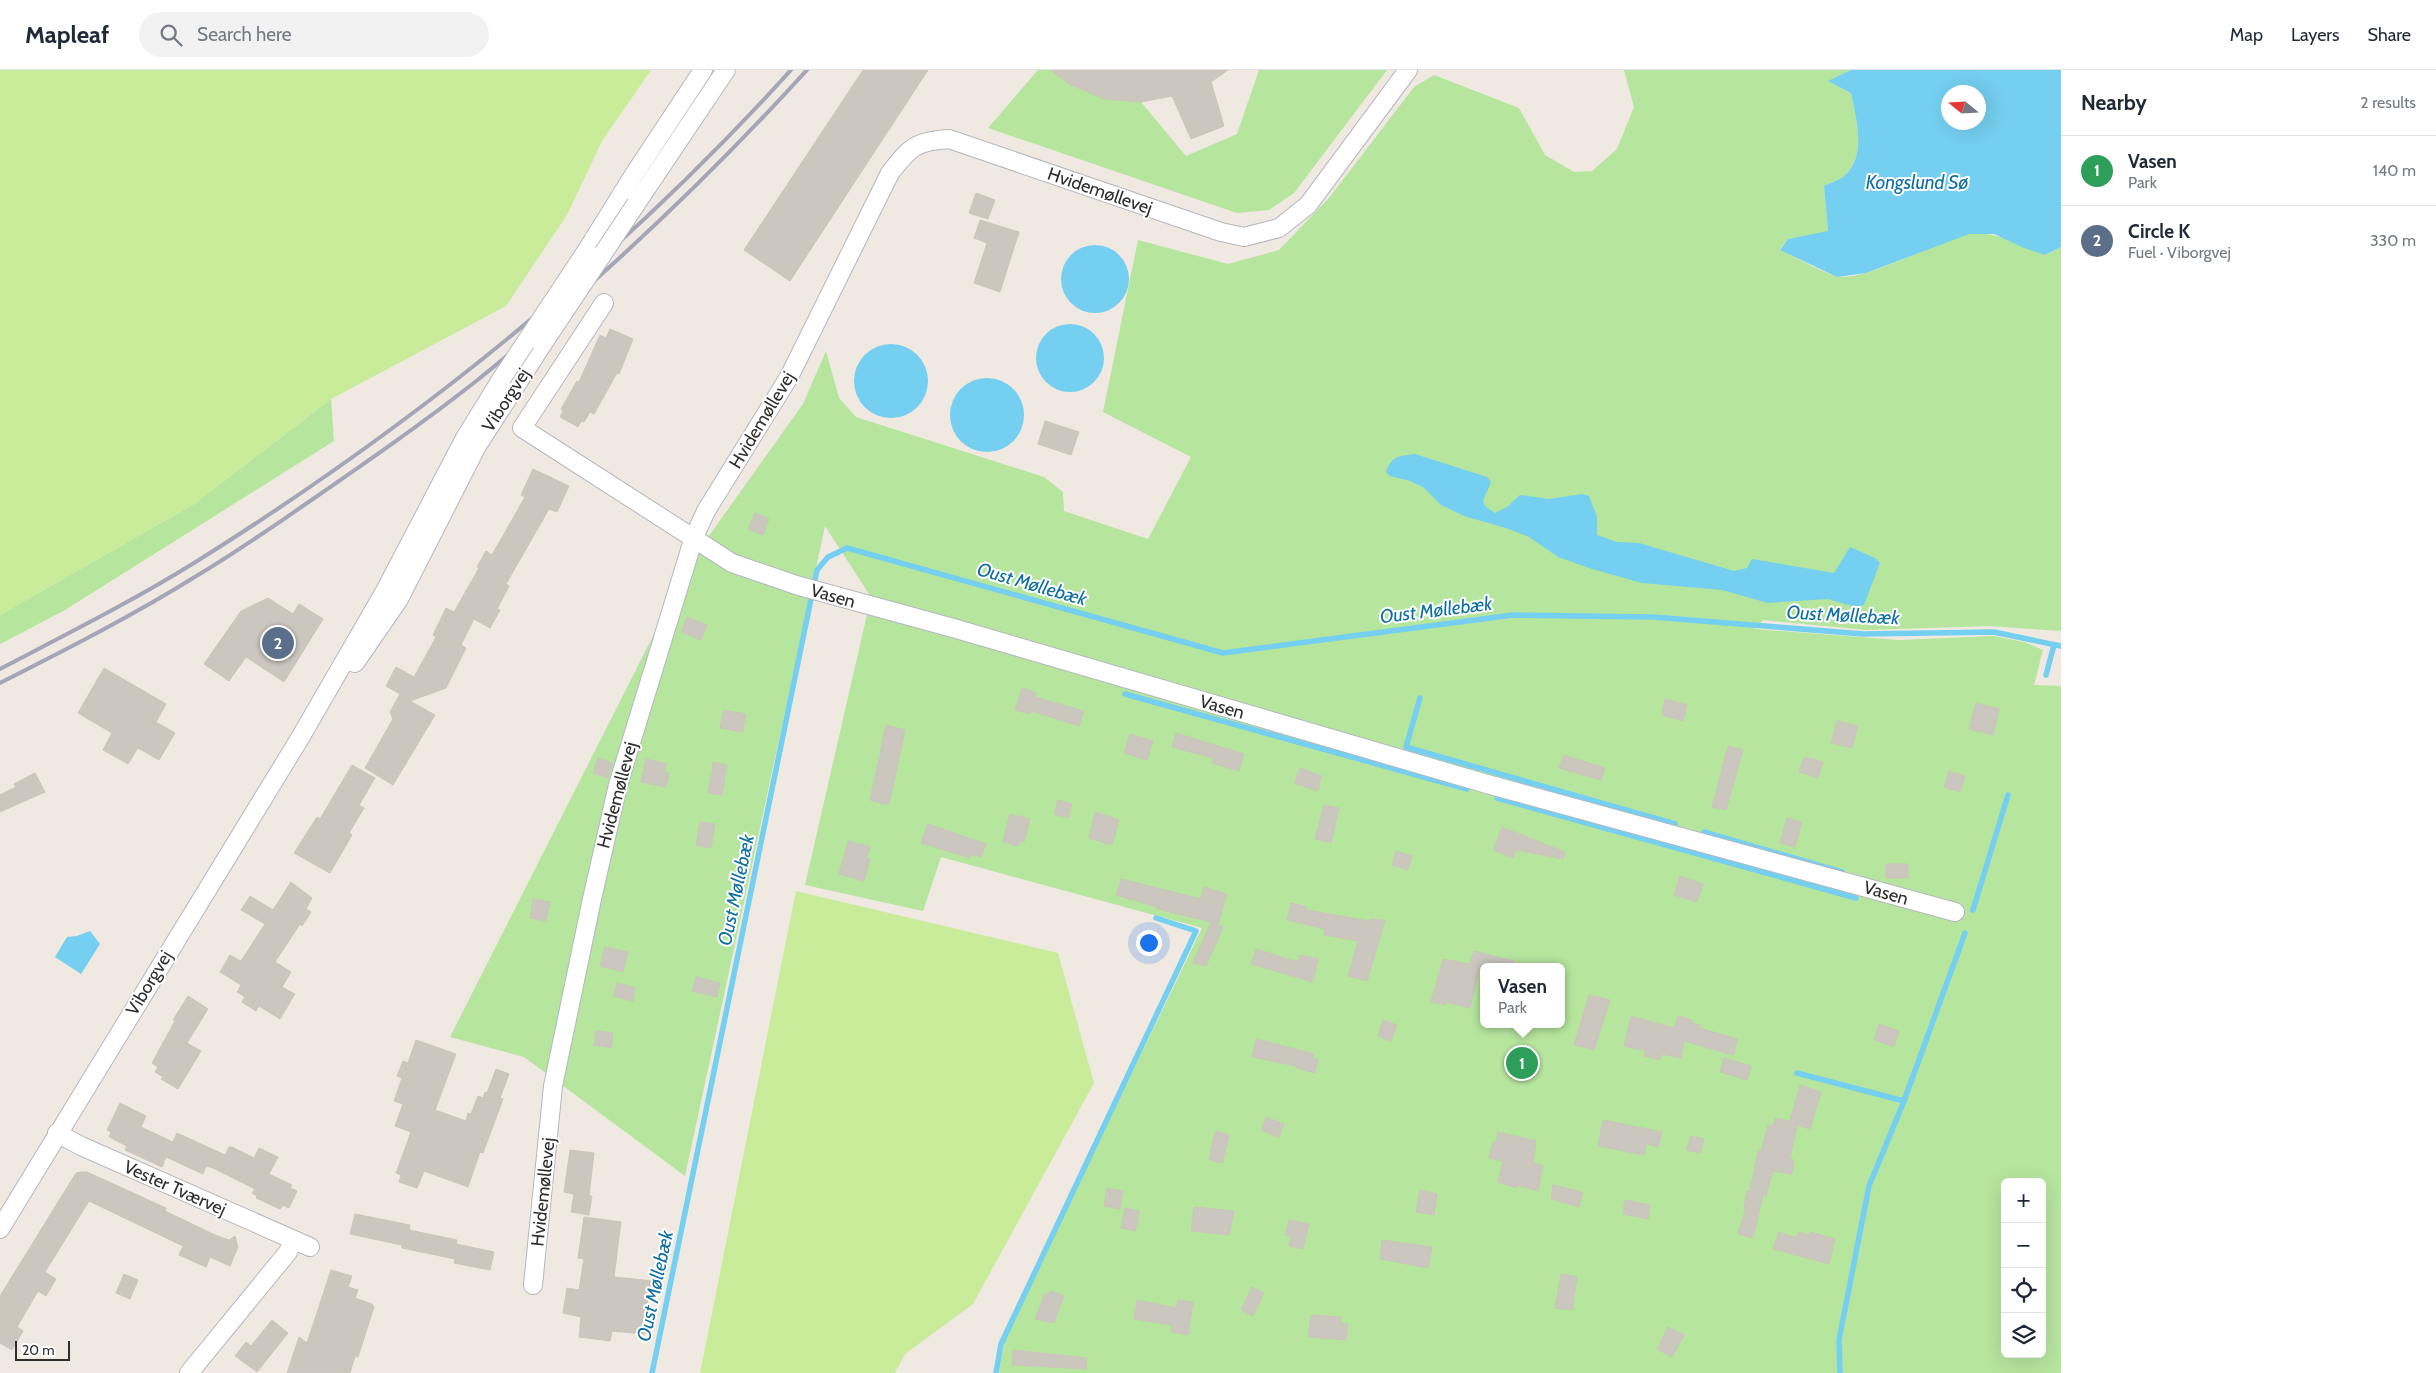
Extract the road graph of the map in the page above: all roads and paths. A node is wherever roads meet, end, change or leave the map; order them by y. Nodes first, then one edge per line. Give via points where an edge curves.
1 (703, 70) edge
2 (726, 70) edge
3 (1408, 70) edge
4 (604, 303) dead end
5 (491, 409) junction
6 (522, 428) junction
7 (694, 537) junction
8 (1955, 912) dead end
9 (58, 1133) junction
10 (0, 1229) edge
11 (293, 1240) junction
12 (310, 1247) dead end
13 (533, 1284) dead end
14 (189, 1373) edge

1 - 5 street, Viborgvej, bridge via 502,378
2 - 5 street, Viborgvej, bridge via 542,345
3 - 7 street, Hvidemøllevej via 1308,205 1279,228 1244,237 1221,232 950,139 928,141 907,151 890,173 789,377 706,511
4 - 6 street
5 - 6 street, Vasen
5 - 9 street, Viborgvej via 439,485 385,591 300,738
6 - 7 street, Vasen
7 - 8 street, Vasen via 732,563 825,594 954,628 1487,784
7 - 13 street, Hvidemøllevej via 618,785 592,899 553,1086
9 - 10 street, Viborgvej
9 - 11 street, Vester Tværvej
11 - 12 street, Vester Tværvej
11 - 14 street via 288,1252

